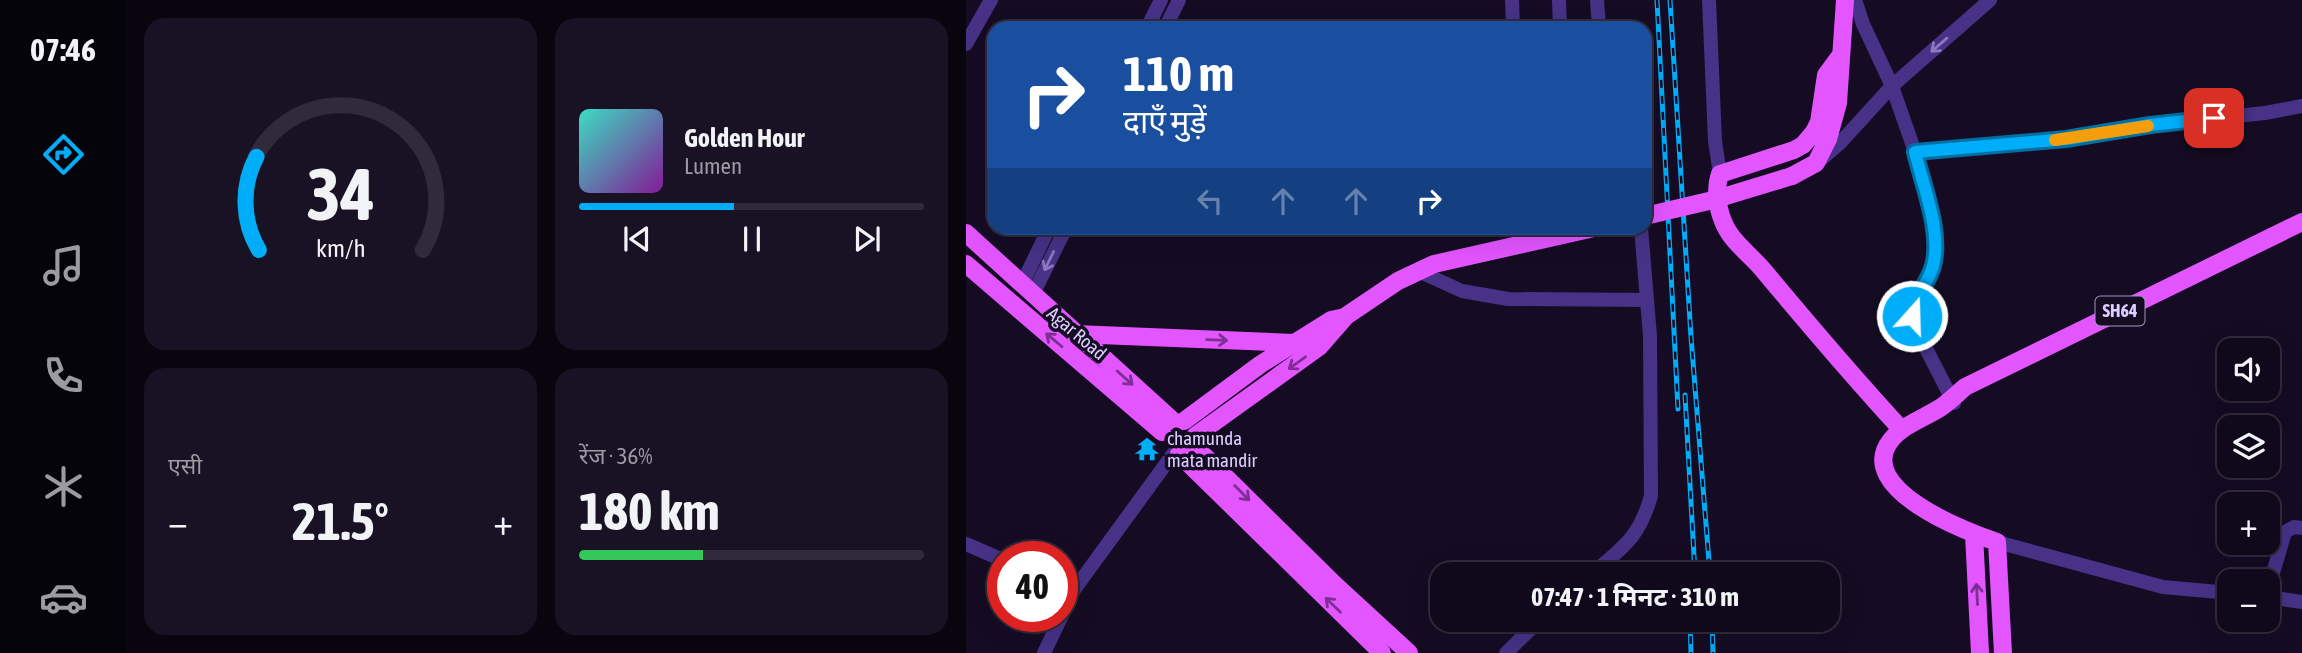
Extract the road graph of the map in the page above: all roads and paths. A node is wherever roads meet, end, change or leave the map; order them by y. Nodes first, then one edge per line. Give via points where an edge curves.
1 (991, 0) edge
2 (1161, 0) edge
3 (1179, 0) edge
4 (1512, 0) edge
5 (1559, 0) edge
6 (1597, 0) edge
7 (1709, 0) edge
8 (1845, 0) edge
9 (1855, 0) edge
10 (1990, 0) edge
11 (1150, 21) edge
12 (1168, 21) edge
13 (1513, 21) edge
14 (1560, 21) edge
15 (1598, 21) edge
16 (966, 44) edge
17 (1840, 56) junction
18 (1892, 86) junction
19 (2302, 106) edge
20 (1915, 152) junction
21 (1816, 163) junction
22 (1720, 174) junction
23 (1652, 214) edge
24 (2302, 222) edge
25 (966, 233) edge
26 (2302, 233) edge
27 (1046, 235) edge
28 (1062, 235) edge
29 (1563, 235) edge
30 (1641, 235) edge
31 (966, 264) edge
32 (1418, 271) junction
33 (1027, 289) junction
34 (1646, 300) junction
35 (1346, 316) junction
36 (1075, 334) junction
37 (1294, 343) junction
38 (1949, 403) junction
39 (1173, 425) junction
40 (1902, 430) junction
41 (1185, 447) junction
42 (2302, 528) edge
43 (1974, 534) junction
44 (1997, 542) junction
45 (966, 544) edge
46 (987, 553) edge
47 (1606, 562) edge
48 (2274, 569) edge
49 (1078, 576) edge
50 (2217, 592) edge
51 (2280, 599) edge
52 (2302, 602) edge
53 (1052, 632) edge
54 (1528, 632) edge
55 (1044, 653) edge
56 (1382, 653) edge
57 (1409, 653) edge
58 (1506, 653) edge
59 (1980, 653) edge
60 (2003, 653) edge

1 - 16 street
2 - 11 street
3 - 12 street
4 - 13 street
5 - 14 street
6 - 15 street
7 - 22 street
8 - 17 main road
9 - 18 street
10 -> 18 street
17 - 21 main road via 1838,103
17 - 22 main road via 1826,75 1819,122 1802,145
18 - 20 street
18 - 21 street
19 - 20 street via 2066,139
20 - 38 street via 1935,232 1935,255 1912,316
21 - 23 main road, bridge via 1792,176
22 - 40 main road via 1716,186 1729,232
24 - 38 main road, SH64 via 1965,387
25 - 33 main road
26 - 38 main road, SH64 via 1966,400
27 - 33 street
28 -> 33 street
29 - 32 main road
30 - 34 street
39 -> 31 main road, Agar Road
32 - 34 street via 1462,291 1508,299
32 - 35 main road
33 - 36 main road
34 - 47 street via 1651,496 1644,521
35 - 37 main road
35 -> 41 main road via 1319,347
36 -> 37 main road
36 -> 39 main road
37 - 39 main road
38 - 40 main road, SH64
39 - 41 main road, Agar Road via 1193,428
39 - 41 main road, Agar Road via 1162,443
40 - 43 main road, SH64 via 1884,452 1887,474 1919,506
41 - 49 street
56 -> 41 main road
41 -> 57 main road
42 - 48 street via 2285,532
43 - 44 main road, SH64
59 -> 43 main road
44 - 50 street via 2163,587
44 - 60 main road
45 - 46 street
51 - 52 street
53 - 55 street
54 - 58 street

